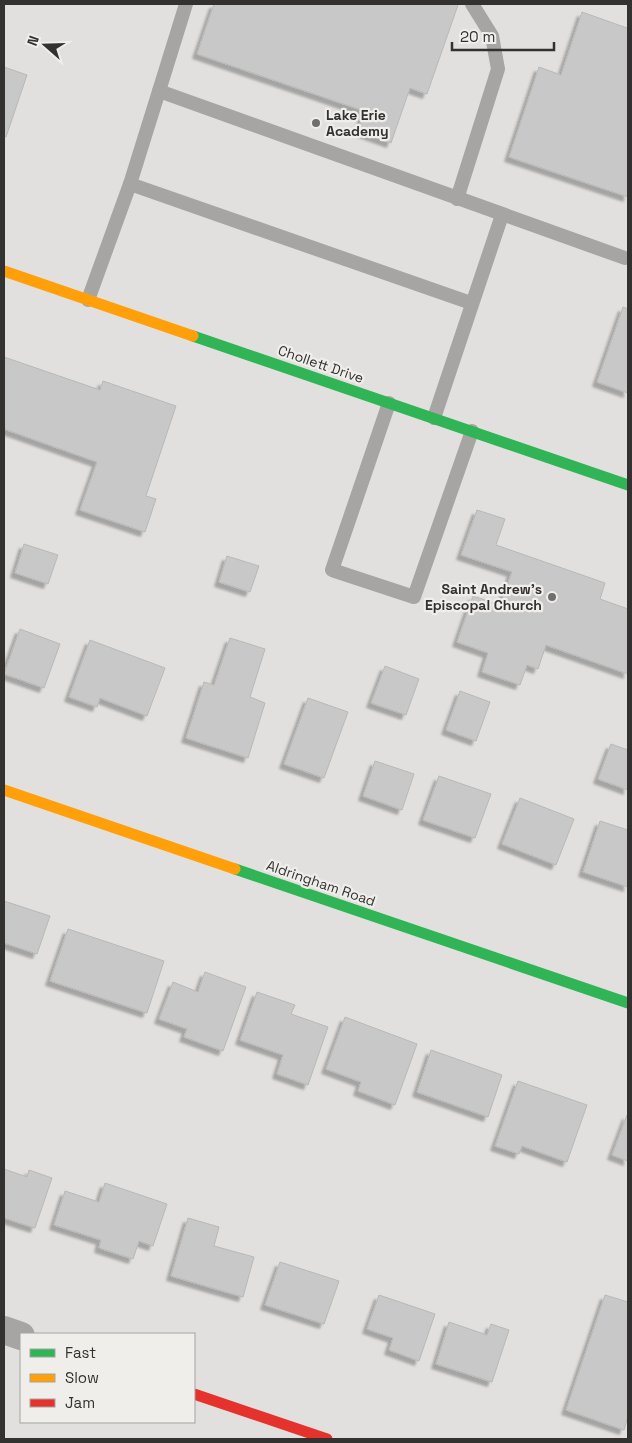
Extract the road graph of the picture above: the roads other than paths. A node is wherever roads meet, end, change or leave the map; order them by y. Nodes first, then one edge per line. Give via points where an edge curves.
1 (186, 4) edge
2 (472, 4) edge
3 (159, 91) junction
4 (130, 184) junction
5 (457, 199) junction
6 (502, 215) junction
7 (625, 258) dead end
8 (4, 271) edge
9 (88, 300) junction
10 (471, 303) junction
11 (389, 403) junction
12 (434, 418) junction
13 (472, 431) junction
14 (628, 485) edge
15 (4, 790) edge
16 (628, 1003) edge
17 (4, 1330) edge
18 (20, 1336) edge
19 (195, 1394) edge
20 (327, 1439) edge

1 - 3 lane
2 - 5 lane via 492,36 498,69
3 - 4 lane
3 - 5 lane
4 - 9 lane
4 - 10 lane
5 - 6 lane
6 - 7 lane
6 - 10 lane
8 - 9 street, Chollett Drive
9 - 11 street, Chollett Drive
10 - 12 lane
11 - 12 street, Chollett Drive
11 - 13 lane via 332,570 414,597
12 - 13 street, Chollett Drive
13 - 14 street, Chollett Drive
15 - 16 street, Aldringham Road
17 - 18 street
19 - 20 street

